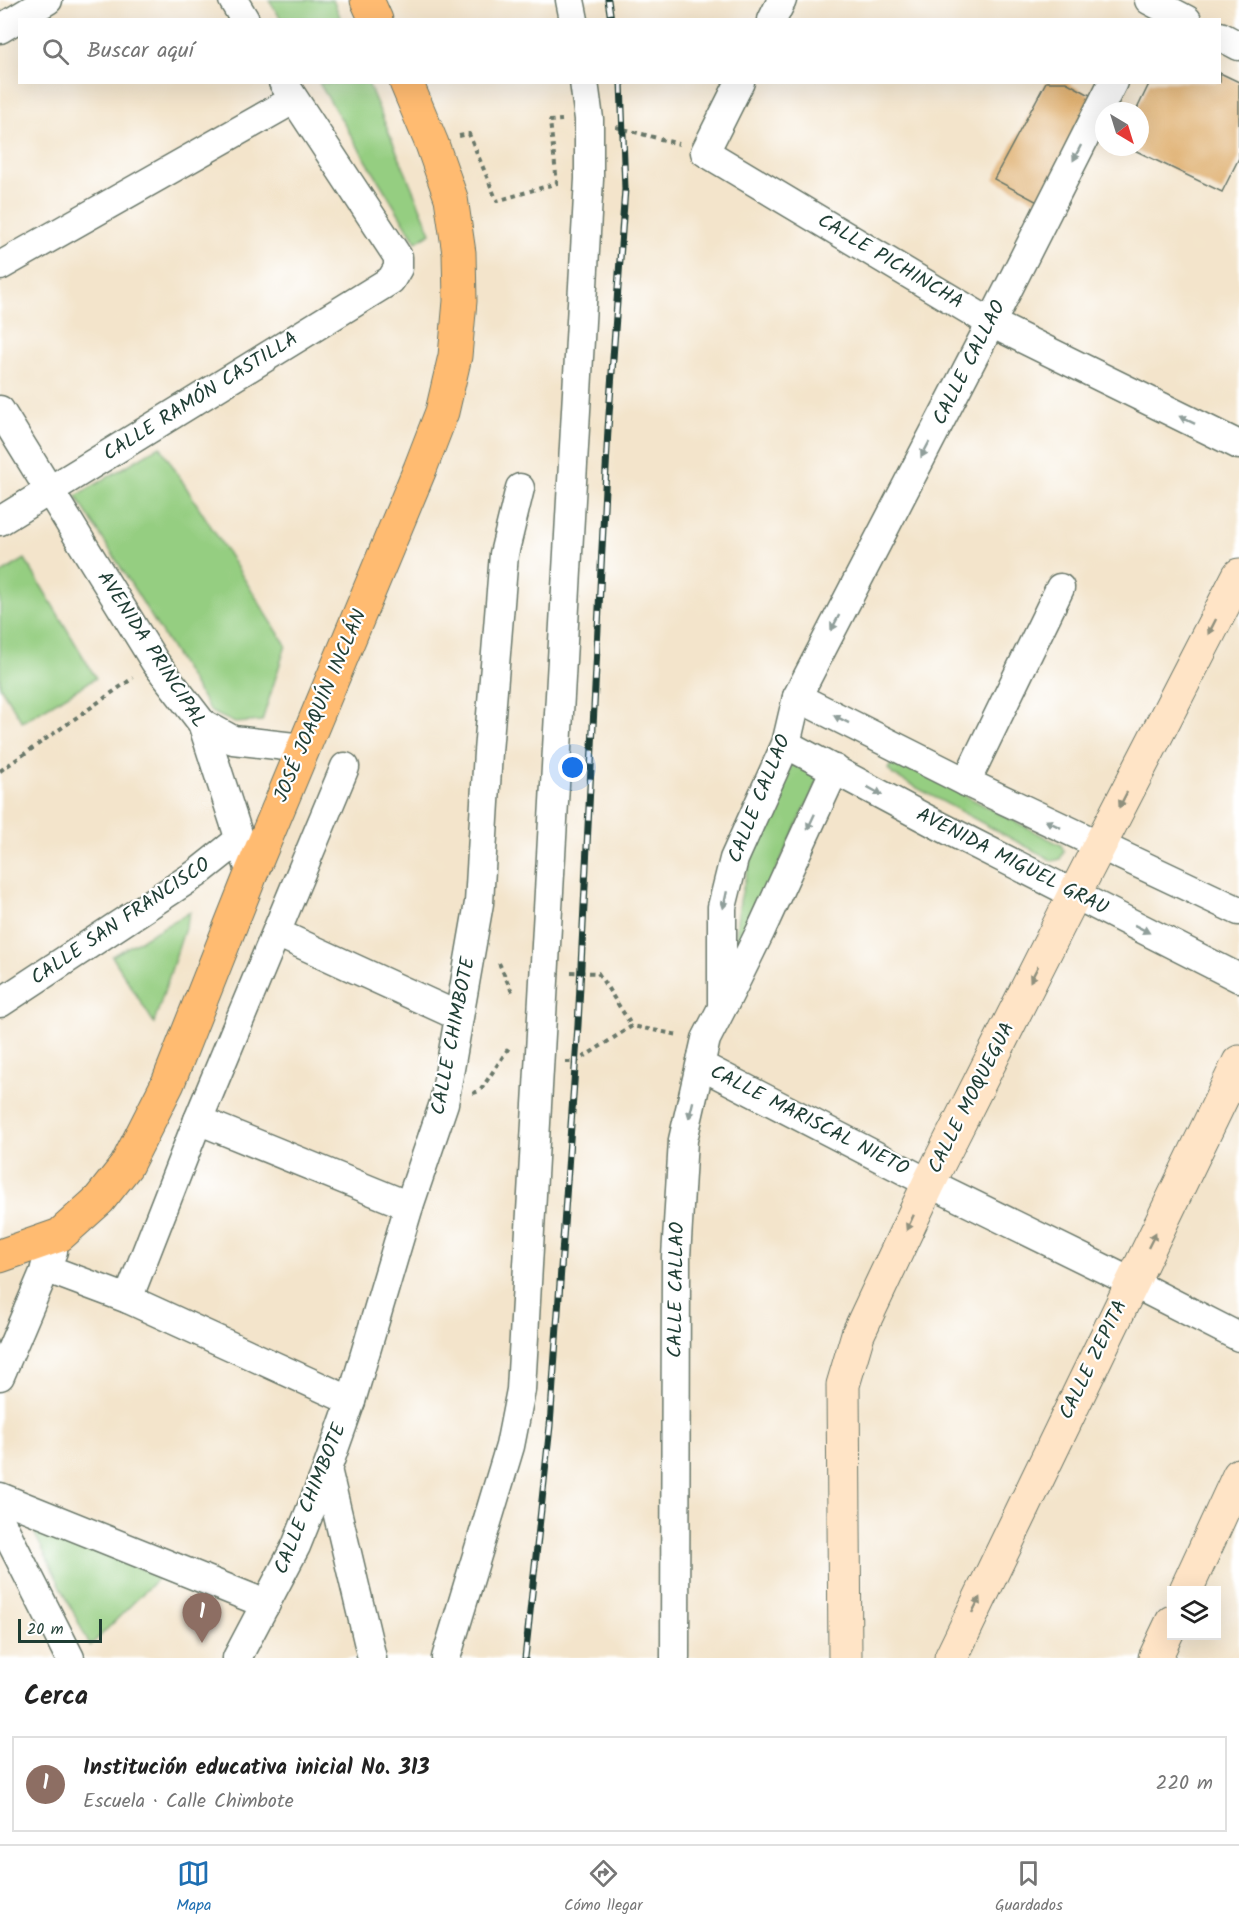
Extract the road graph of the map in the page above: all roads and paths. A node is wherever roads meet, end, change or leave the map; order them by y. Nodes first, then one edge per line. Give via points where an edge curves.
1 (48, 0) edge
2 (233, 0) edge
3 (367, 0) edge
4 (570, 0) edge
5 (782, 0) edge
6 (1150, 5) edge
7 (18, 18) edge
8 (18, 18) edge
9 (244, 18) edge
10 (375, 18) edge
11 (574, 18) edge
12 (773, 18) edge
13 (1182, 18) edge
14 (0, 29) edge
15 (1221, 37) edge
16 (1239, 46) edge
17 (407, 84) edge
18 (584, 84) edge
19 (739, 84) edge
20 (1112, 84) edge
21 (288, 91) edge
22 (590, 119) junction
23 (432, 144) junction
24 (705, 152) junction
25 (0, 266) edge
26 (991, 323) junction
27 (0, 410) edge
28 (1239, 445) edge
29 (520, 488) dead end
30 (50, 490) junction
31 (0, 521) edge
32 (1239, 574) edge
33 (1060, 588) dead end
34 (155, 662) junction
35 (797, 697) junction
36 (202, 723) junction
37 (786, 744) junction
38 (303, 748) junction
39 (345, 767) dead end
40 (835, 769) junction
41 (0, 771) edge
42 (966, 782) junction
43 (240, 838) junction
44 (1099, 846) junction
45 (251, 874) junction
46 (1074, 895) junction
47 (1239, 911) edge
48 (277, 933) junction
49 (473, 938) junction
50 (546, 970) junction
51 (1239, 978) edge
52 (514, 996) dead end
53 (0, 1003) edge
54 (722, 1008) junction
55 (458, 1016) junction
56 (632, 1026) junction
57 (512, 1037) dead end
58 (704, 1053) junction
59 (540, 1061) junction
60 (1239, 1062) edge
61 (444, 1103) junction
62 (198, 1120) junction
63 (929, 1183) junction
64 (409, 1206) junction
65 (60, 1234) junction
66 (0, 1256) edge
67 (45, 1268) junction
68 (1131, 1282) junction
69 (128, 1299) junction
70 (1239, 1337) edge
71 (0, 1376) edge
72 (351, 1401) junction
73 (327, 1469) junction
74 (1239, 1475) edge
75 (0, 1497) edge
76 (0, 1520) edge
77 (1226, 1527) edge
78 (1189, 1586) edge
79 (266, 1604) junction
80 (1167, 1633) edge
81 (372, 1656) edge
82 (70, 1658) edge
83 (237, 1658) edge
84 (446, 1658) edge
85 (675, 1658) edge
86 (845, 1658) edge
87 (951, 1658) edge
88 (1155, 1658) edge

1 - 7 street
2 - 9 street
3 - 10 main road
4 - 11 street
5 - 12 street
6 - 13 street
8 - 14 street
15 - 16 street
17 - 23 main road, JOSÉ JOAQUÍN INCLÁN
18 - 22 street
19 - 24 street
20 -> 26 street, CALLE CALLAO
21 - 25 street
21 - 30 street, CALLE RAMÓN CASTILLA via 398,257 398,268 391,280
22 - 23 path via 550,121 557,183 497,201 469,134
22 - 24 path
22 - 50 street
23 - 38 main road, JOSÉ JOAQUÍN INCLÁN via 451,198 459,253 455,356 442,412
24 - 26 street, CALLE PICHINCHA
28 -> 26 street, CALLE PICHINCHA
26 -> 35 street, CALLE CALLAO
27 - 30 street, AVENIDA PRINCIPAL
29 - 49 street, CALLE CHIMBOTE via 504,554 479,903
30 - 31 street, CALLE RAMÓN CASTILLA
30 - 34 street, AVENIDA PRINCIPAL
32 -> 44 street, CALLE MOQUEGUA
33 - 42 street
34 - 36 street, AVENIDA PRINCIPAL
34 - 41 path
35 - 37 street, CALLE CALLAO
42 -> 35 street
36 - 38 street via 233,740
36 - 43 street, AVENIDA PRINCIPAL
37 - 40 street, AVENIDA MIGUEL GRAU
37 -> 54 street, CALLE CALLAO via 734,859 722,907
38 - 45 main road, JOSÉ JOAQUÍN INCLÁN
39 - 48 street
40 -> 46 street, AVENIDA MIGUEL GRAU
40 -> 54 street
44 -> 42 street
43 - 45 street, AVENIDA PRINCIPAL
43 - 53 street, CALLE SAN FRANCISCO via 196,874
44 - 46 street, CALLE MOQUEGUA
44 - 47 street
45 - 65 main road, JOSÉ JOAQUÍN INCLÁN via 168,1083 126,1166 99,1200
46 -> 51 street, AVENIDA MIGUEL GRAU
46 -> 63 street, CALLE MOQUEGUA
48 - 55 street
48 - 62 street
49 - 52 path via 498,960
49 - 55 street, CALLE CHIMBOTE
50 - 56 path via 598,973
50 - 59 street
54 - 58 street, CALLE CALLAO
55 - 61 street, CALLE CHIMBOTE
56 - 58 path
56 - 59 path via 576,1062
57 - 61 path via 510,1049 480,1091
58 - 63 street, CALLE MARISCAL NIETO
58 -> 85 street, CALLE CALLAO via 683,1140 676,1257
59 - 84 street via 521,1390 510,1446
68 -> 60 street, CALLE ZEPITA
61 - 64 street, CALLE CHIMBOTE
62 - 64 street
62 - 69 street
63 - 68 street, CALLE MARISCAL NIETO
63 -> 86 street, CALLE MOQUEGUA via 858,1334 843,1384
64 - 72 street, CALLE CHIMBOTE
65 - 66 main road, JOSÉ JOAQUÍN INCLÁN
65 - 67 street
67 - 69 street
67 - 71 street
68 - 70 street, CALLE MARISCAL NIETO
87 -> 68 street, CALLE ZEPITA
69 - 72 street
72 - 73 street, CALLE CHIMBOTE
73 - 79 street, CALLE CHIMBOTE via 296,1546
73 - 81 street
74 - 77 street
75 - 79 street
76 - 82 street
77 - 78 street
79 - 83 street, CALLE CHIMBOTE
80 - 88 street

